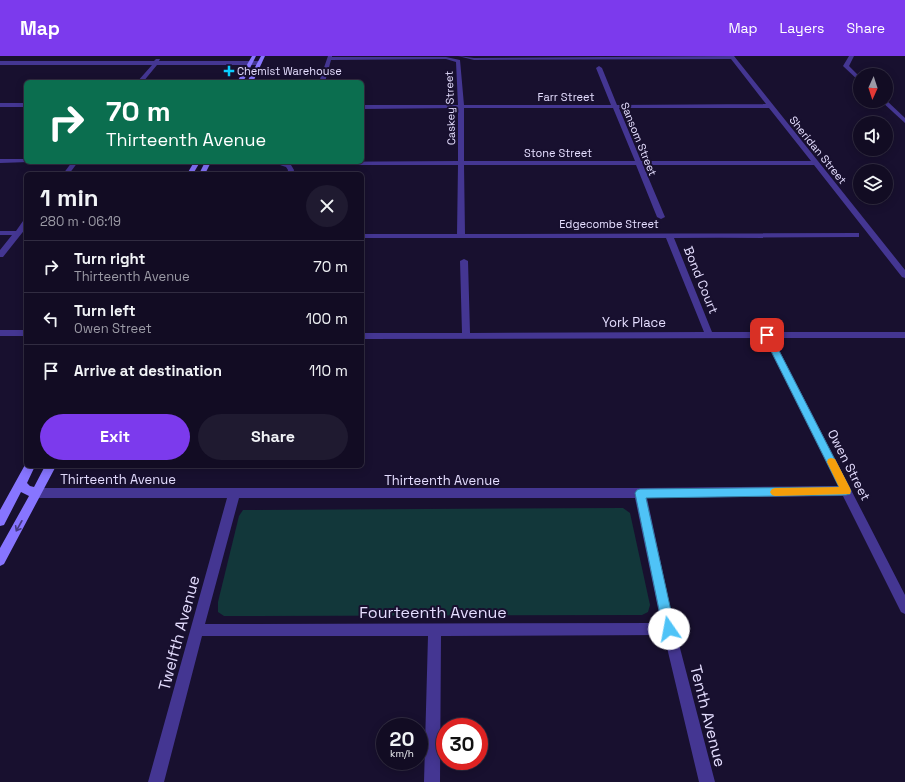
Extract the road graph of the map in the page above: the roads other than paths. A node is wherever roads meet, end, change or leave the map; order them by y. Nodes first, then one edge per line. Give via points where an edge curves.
1 (161, 56) edge
2 (254, 56) edge
3 (263, 56) edge
4 (461, 56) edge
5 (852, 56) edge
6 (330, 57) edge
7 (595, 57) edge
8 (732, 57) edge
9 (0, 63) edge
10 (156, 63) junction
11 (250, 63) junction
12 (259, 63) junction
13 (599, 68) dead end
14 (853, 73) edge
15 (142, 80) edge
16 (241, 80) edge
17 (251, 80) edge
18 (323, 80) edge
19 (0, 104) edge
20 (24, 104) edge
21 (771, 106) junction
22 (364, 107) edge
23 (461, 107) junction
24 (615, 107) junction
25 (891, 108) edge
26 (905, 121) edge
27 (0, 161) edge
28 (24, 161) edge
29 (638, 162) junction
30 (364, 163) edge
31 (461, 163) junction
32 (816, 163) junction
33 (74, 164) edge
34 (284, 164) edge
35 (68, 172) edge
36 (290, 172) edge
37 (661, 216) dead end
38 (24, 226) edge
39 (0, 233) edge
40 (18, 233) junction
41 (669, 234) junction
42 (856, 235) dead end
43 (364, 236) edge
44 (461, 236) junction
45 (0, 255) edge
46 (464, 261) dead end
47 (905, 275) edge
48 (0, 333) edge
49 (24, 333) edge
50 (466, 335) junction
51 (709, 335) junction
52 (767, 335) junction
53 (905, 335) edge
54 (364, 336) edge
55 (29, 468) edge
56 (50, 468) edge
57 (21, 484) junction
58 (846, 491) junction
59 (37, 493) junction
60 (640, 493) junction
61 (234, 494) junction
62 (0, 521) edge
63 (0, 560) edge
64 (905, 608) edge
65 (435, 629) junction
66 (669, 629) junction
67 (197, 630) junction
68 (156, 782) edge
69 (432, 782) edge
70 (707, 782) edge

1 - 10 street
2 - 11 main road
3 - 12 main road
4 - 7 street
5 - 14 street via 846,66
6 - 18 street
6 - 23 street, Caskey Street via 455,59 459,63
7 - 8 street
8 - 21 street, Sheridan Street
9 - 10 street
10 - 11 street
10 - 15 street
11 - 12 street
11 - 16 main road
12 - 17 main road
13 - 24 street, Sansom Street
19 - 20 street
21 - 24 street, Farr Street
21 - 32 street, Sheridan Street
22 - 23 street, Farr Street
23 - 24 street, Farr Street
23 - 31 street, Caskey Street
24 - 29 street, Sansom Street
25 - 26 street
27 - 28 street
29 - 31 street, Stone Street
29 - 32 street, Stone Street
29 - 37 street, Sansom Street
30 - 31 street, Stone Street
31 - 44 street, Caskey Street
32 - 47 street, Sheridan Street
33 - 35 street
34 - 36 street via 289,166
38 - 40 street
39 - 40 street
40 - 45 street
41 - 42 street, Edgecombe Street
41 - 44 street, Edgecombe Street
41 - 51 street, Bond Court
43 - 44 street, Edgecombe Street
46 - 50 street
48 - 49 street
50 - 51 street, York Place
50 - 54 street, York Place
51 - 52 street, York Place
52 - 53 street, York Place
52 - 58 street, Owen Street
55 - 57 main road
56 - 59 main road
57 - 59 main road via 26,490
57 - 62 main road
58 - 60 street, Thirteenth Avenue
58 - 64 street, Owen Street
59 - 61 street, Thirteenth Avenue
59 -> 63 main road
60 - 61 street, Thirteenth Avenue
60 - 66 street, Tenth Avenue
61 - 67 street, Twelfth Avenue
65 - 66 street, Fourteenth Avenue
65 - 67 street, Fourteenth Avenue
65 - 69 street
66 - 70 street, Tenth Avenue
67 - 68 street, Twelfth Avenue

